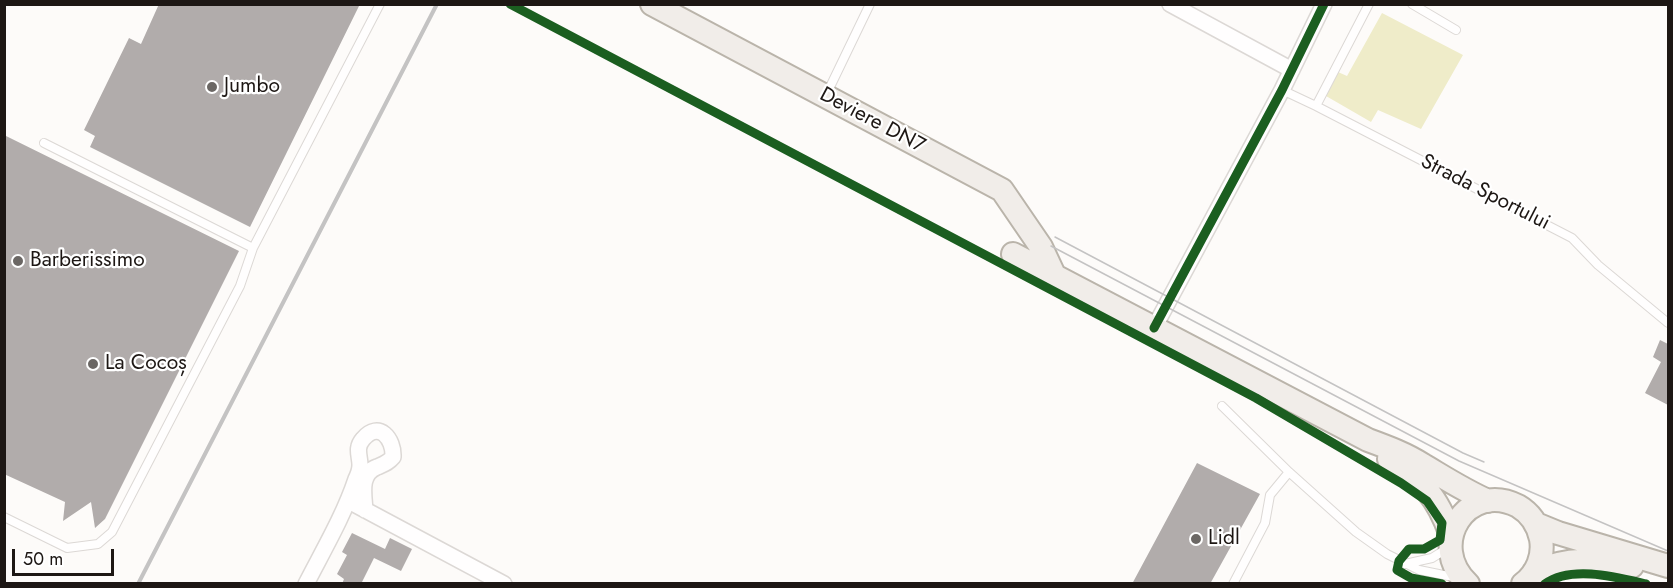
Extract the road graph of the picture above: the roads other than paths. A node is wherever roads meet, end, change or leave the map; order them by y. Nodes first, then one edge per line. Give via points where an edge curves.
1 (380, 4) edge
2 (652, 4) edge
3 (870, 4) edge
4 (1170, 4) edge
5 (1324, 4) edge
6 (1369, 4) edge
7 (1412, 4) edge
8 (1456, 30) dead end
9 (1292, 70) junction
10 (830, 87) dead end
11 (1282, 90) junction
12 (1316, 106) junction
13 (44, 143) dead end
14 (253, 248) junction
15 (1013, 254) dead end
16 (1055, 277) junction
17 (1668, 323) edge
18 (1154, 328) junction
19 (1222, 406) dead end
20 (1368, 440) junction
21 (1289, 472) junction
22 (348, 501) junction
23 (1488, 501) junction
24 (365, 510) junction
25 (4, 518) edge
26 (1536, 524) junction
27 (1450, 539) junction
28 (1405, 564) junction
29 (1668, 566) edge
30 (1668, 575) edge
31 (1529, 578) edge
32 (1466, 581) edge
33 (306, 584) edge
34 (504, 584) edge
35 (1233, 584) edge

1 - 14 lane
2 - 16 main road, Deviere DN7 via 1002,190 1041,247
3 - 10 lane
4 - 9 street
5 - 9 street
6 - 12 lane
7 - 8 lane
9 - 11 street
11 - 12 lane, Strada Sportului
11 - 18 street
12 - 17 lane, Strada Sportului via 1572,238 1598,266
13 - 14 lane
14 - 25 lane via 240,286 112,532 98,544 67,548
15 - 16 main road
16 - 18 main road
18 - 20 main road
19 - 21 lane
20 - 23 main road
20 - 27 main road via 1432,495 1440,506
21 - 28 lane via 1356,532
21 - 35 lane via 1270,495 1265,523
22 - 24 street
22 - 24 street via 360,465 358,446 370,433 380,431 387,435 393,457 368,475 363,485
22 - 33 street
23 - 26 main road via 1516,505
23 - 27 main road via 1465,513
24 - 34 street
26 - 29 main road
26 - 31 main road via 1541,553
27 - 28 lane via 1442,553
27 - 32 main road via 1454,566
28 - 32 lane
30 - 31 main road via 1581,560 1553,564

